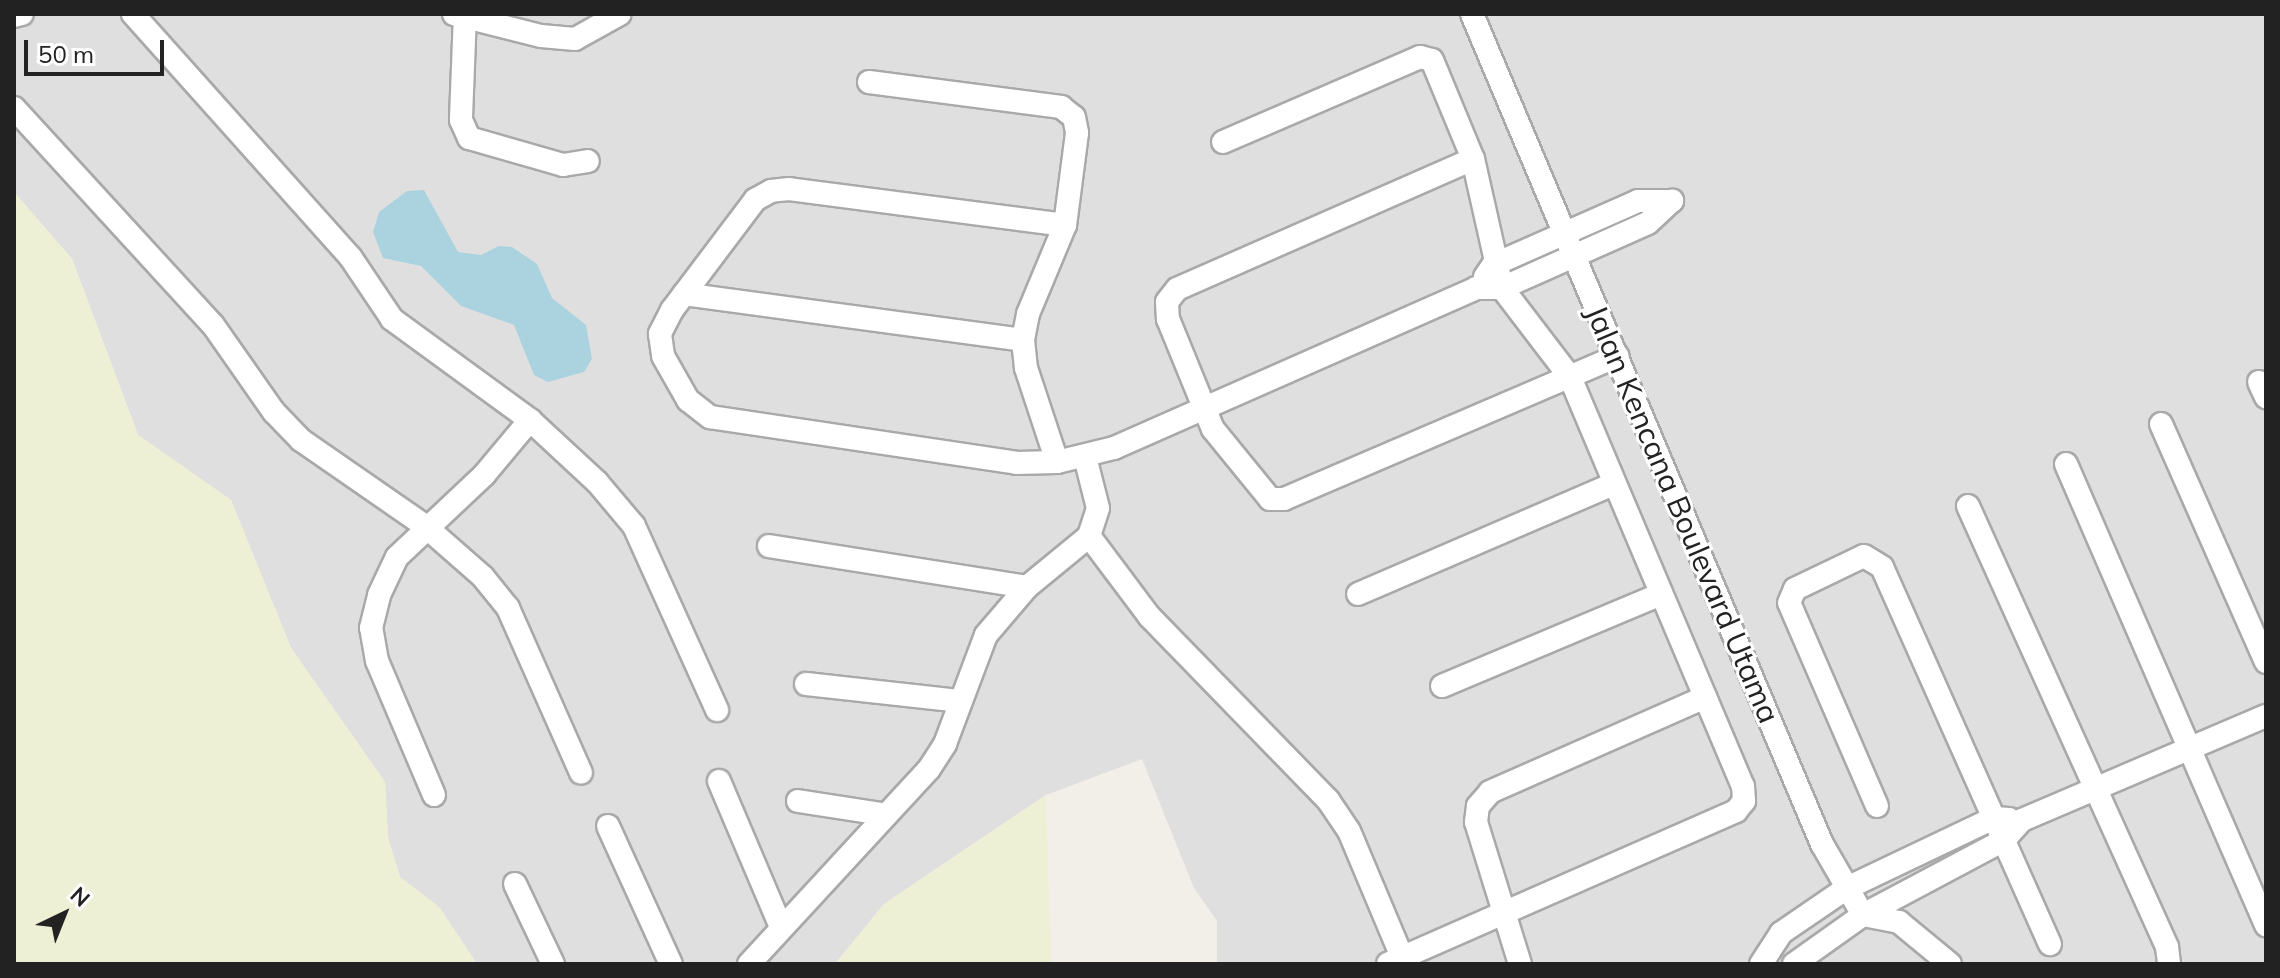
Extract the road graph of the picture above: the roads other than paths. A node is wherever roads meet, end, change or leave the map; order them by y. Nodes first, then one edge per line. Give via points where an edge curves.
1 (22, 14) edge
2 (133, 14) edge
3 (620, 14) edge
4 (1472, 14) edge
5 (461, 15) edge
6 (14, 16) edge
7 (869, 82) dead end
8 (14, 108) edge
9 (1223, 142) dead end
10 (1473, 159) junction
11 (588, 161) dead end
12 (1065, 225) junction
13 (1565, 234) junction
14 (1574, 256) junction
15 (1493, 265) junction
16 (1476, 288) junction
17 (1502, 288) junction
18 (684, 294) junction
19 (1023, 340) junction
20 (1618, 356) junction
21 (1570, 377) junction
22 (1205, 408) junction
23 (530, 420) junction
24 (2161, 424) dead end
25 (1085, 457) junction
26 (1057, 462) junction
27 (2066, 464) dead end
28 (1614, 484) junction
29 (1968, 506) dead end
30 (425, 526) junction
31 (1089, 536) junction
32 (769, 546) dead end
33 (1027, 587) junction
34 (1358, 594) dead end
35 (1661, 594) junction
36 (2266, 662) edge
37 (806, 684) dead end
38 (1442, 686) dead end
39 (1705, 697) junction
40 (959, 701) junction
41 (717, 710) dead end
42 (2266, 716) edge
43 (2190, 749) junction
44 (581, 773) dead end
45 (719, 781) dead end
46 (2096, 789) junction
47 (434, 795) dead end
48 (798, 801) dead end
49 (1877, 806) dead end
50 (882, 814) junction
51 (1994, 818) junction
52 (2022, 820) junction
53 (608, 826) dead end
54 (2004, 840) junction
55 (515, 884) dead end
56 (1847, 888) junction
57 (1504, 915) junction
58 (1863, 915) junction
59 (2266, 925) edge
60 (781, 927) junction
61 (2050, 944) dead end
62 (2168, 956) edge
63 (1767, 961) edge
64 (1398, 962) edge
65 (553, 964) edge
66 (671, 964) edge
67 (749, 964) edge
68 (1520, 964) edge
69 (1794, 964) edge
70 (1950, 964) edge

1 - 6 street
2 - 23 street via 351,258 392,319
3 - 5 street via 575,39 541,36
4 - 13 street, Jalan Kencana Boulevard Utama
5 - 11 street via 461,120 469,138 563,165
7 - 12 street via 1061,107 1074,117 1077,133
8 - 30 street via 213,325 274,412 301,440
9 - 10 street via 1420,57 1432,60
10 - 15 street
10 - 22 street via 1177,289 1167,302 1168,319
12 - 18 street via 789,189 771,191 755,200
12 - 19 street via 1028,314
13 - 14 street, Jalan Kencana Boulevard Utama
13 - 14 street via 1638,201 1672,201 1648,223
13 - 15 street
14 - 17 street
14 - 20 street, Jalan Kencana Boulevard Utama
15 - 16 street
15 - 17 street
16 - 17 street
16 - 22 street
17 - 21 street
18 - 19 street
18 - 26 street via 660,334 663,356 688,400 710,417 1016,463
19 - 26 street via 1026,368
20 - 21 street
20 - 56 street, Jalan Kencana Boulevard Utama via 1822,844
21 - 22 street via 1284,499 1270,499 1213,429
21 - 28 street
22 - 25 street
23 - 30 street via 484,475
23 - 41 street via 597,482 634,526
24 - 36 street
25 - 26 street
25 - 31 street via 1098,508
27 - 43 street
28 - 34 street
28 - 35 street
29 - 46 street
30 - 44 street via 456,549 508,608
30 - 47 street via 397,557 371,628 377,661
31 - 33 street
31 - 64 street via 1149,616 1328,800 1349,831
32 - 33 street
33 - 40 street via 986,635
35 - 38 street
35 - 39 street
37 - 40 street
39 - 57 street via 1490,792 1478,806 1476,822
39 - 57 street via 1743,786 1744,801 1736,811
40 - 50 street via 945,744 929,769
42 - 43 street
43 - 46 street
43 - 59 street
45 - 60 street
46 - 52 street
46 - 62 street
48 - 50 street
49 - 51 street via 1789,603 1795,589 1864,556 1882,567
50 - 60 street
51 - 52 street
51 - 54 street
51 - 56 street
52 - 54 street
53 - 66 street
54 - 58 street
54 - 61 street
55 - 65 street
56 - 58 street, Jalan Kencana Boulevard Utama
56 - 63 street via 1781,933
57 - 64 street
57 - 68 street
58 - 69 street
58 - 70 street via 1899,922
60 - 67 street

